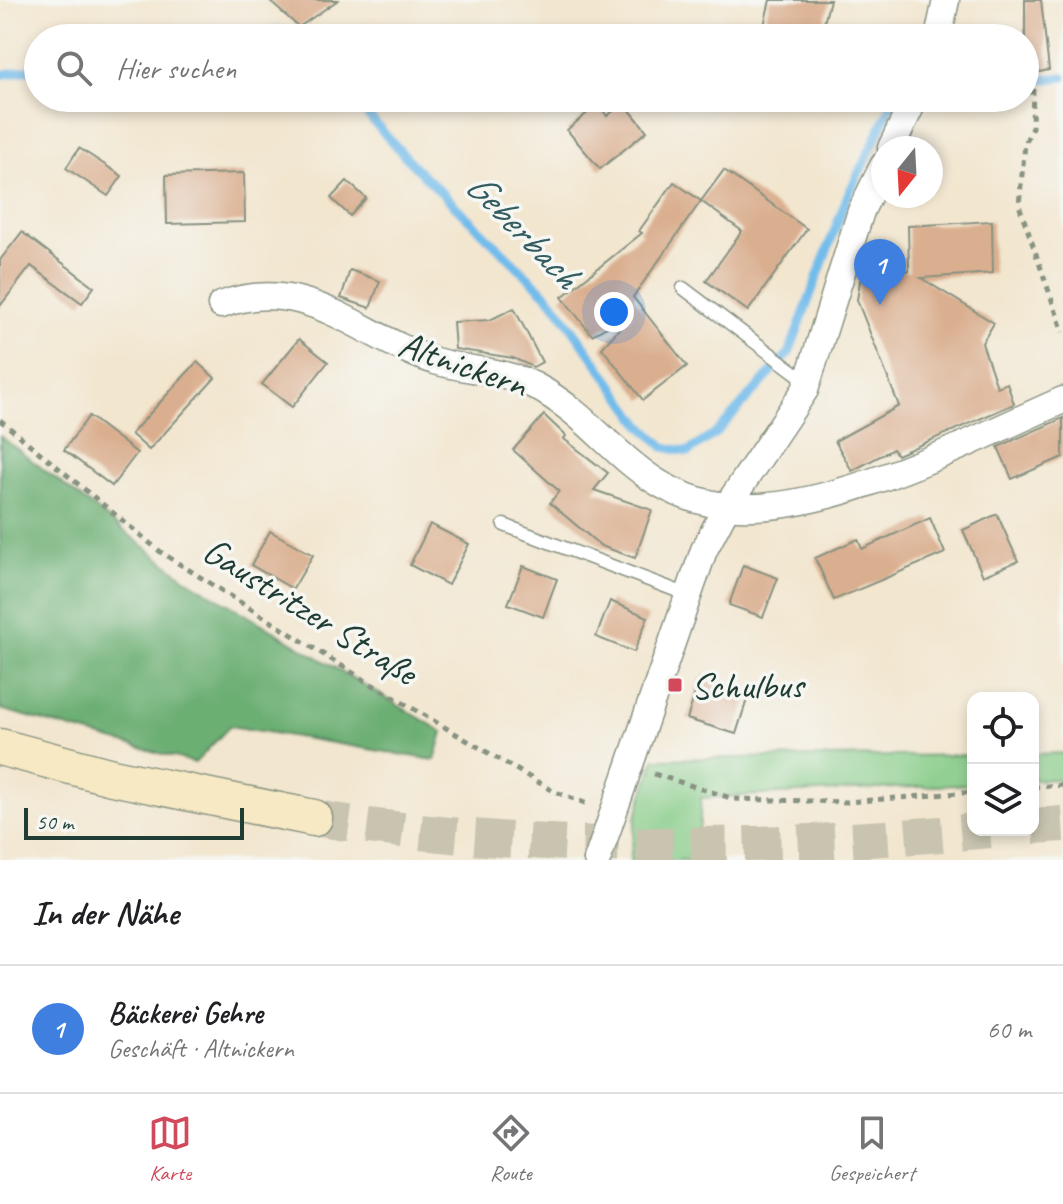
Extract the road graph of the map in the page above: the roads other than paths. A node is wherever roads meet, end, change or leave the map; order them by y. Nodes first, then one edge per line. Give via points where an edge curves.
1 (946, 0) edge
2 (941, 24) edge
3 (908, 112) edge
4 (897, 136) edge
5 (871, 191) edge
6 (683, 288) dead end
7 (221, 305) dead end
8 (808, 382) junction
9 (1063, 400) edge
10 (727, 506) junction
11 (504, 525) dead end
12 (688, 595) junction
13 (0, 747) edge
14 (314, 818) tunnel mouth
15 (597, 860) edge

1 - 2 street
3 - 4 street
5 - 8 street
6 - 8 lane
7 - 10 street, Altnickern via 249,295 276,295 318,306 433,360 506,375 558,402 642,475 668,489
8 - 10 street
9 - 10 street, Altnickern via 866,484 798,502
10 - 12 street
11 - 12 lane
12 - 15 street
13 - 14 main road via 112,777

